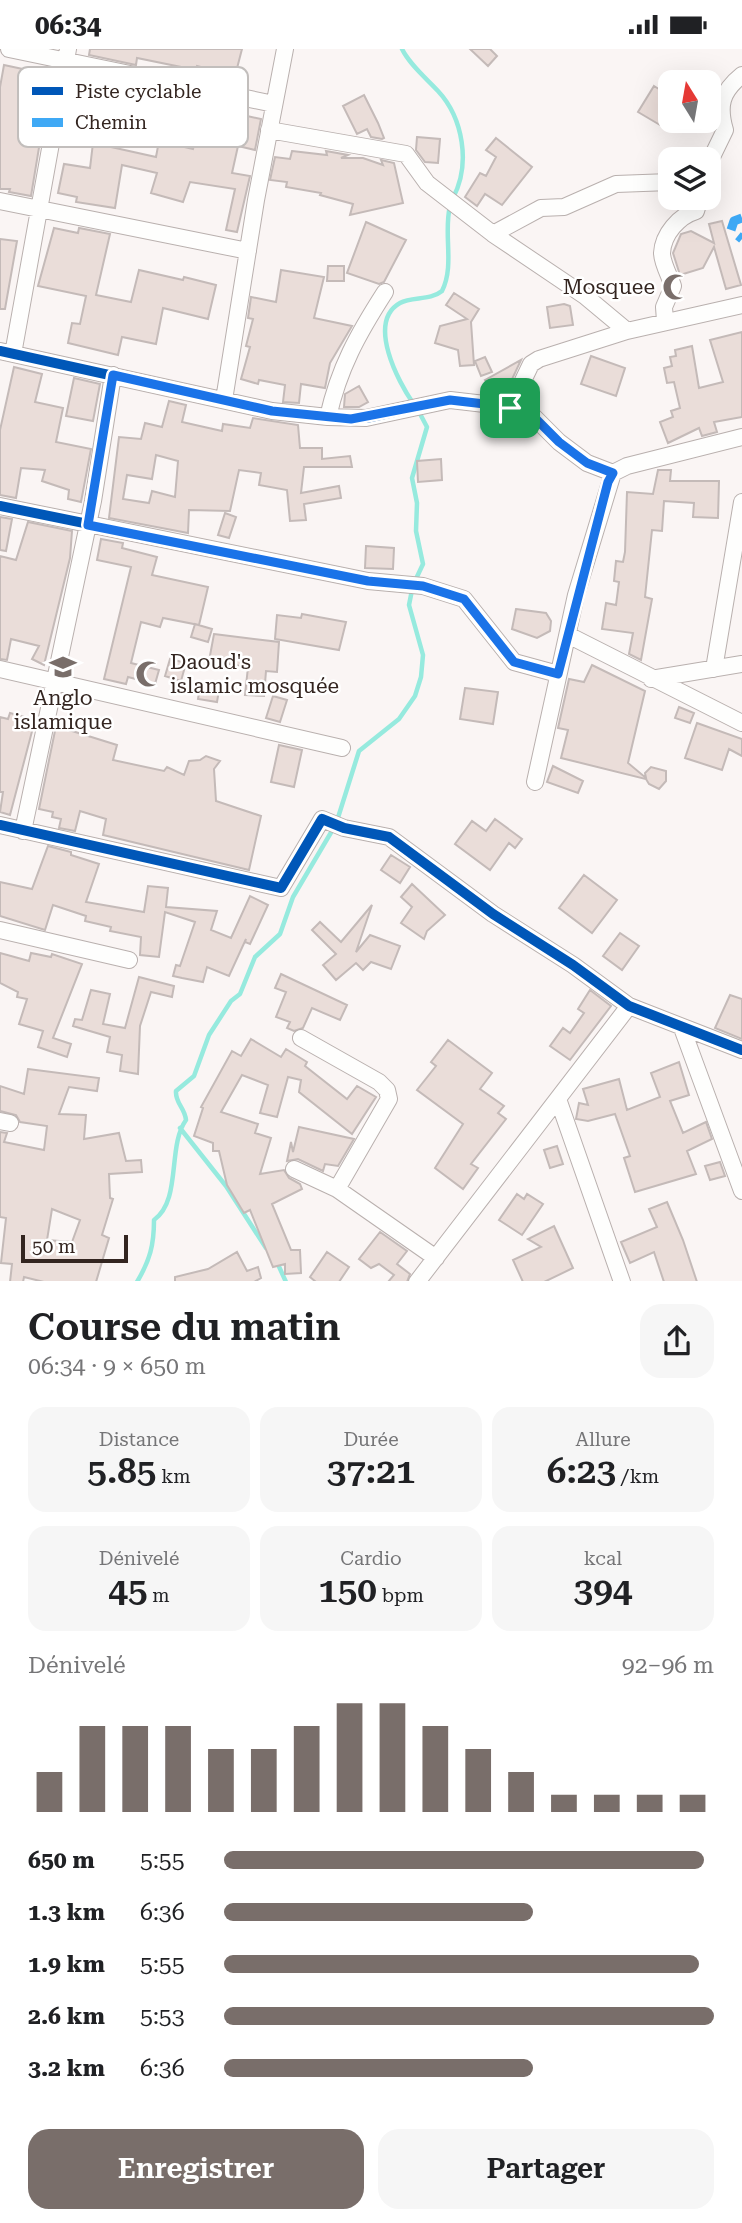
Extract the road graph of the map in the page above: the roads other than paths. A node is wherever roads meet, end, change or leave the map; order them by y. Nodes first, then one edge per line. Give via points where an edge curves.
1 (9, 49) edge
2 (285, 49) edge
3 (67, 54) edge
4 (121, 67) edge
5 (742, 75) edge
6 (248, 98) edge
7 (274, 104) junction
8 (270, 130) junction
9 (50, 147) edge
10 (717, 147) edge
11 (658, 182) edge
12 (0, 201) edge
13 (38, 209) junction
14 (696, 210) edge
15 (492, 233) junction
16 (248, 251) junction
17 (385, 292) dead end
18 (742, 305) edge
19 (665, 321) junction
20 (627, 331) junction
21 (7, 353) edge
22 (113, 375) junction
23 (224, 400) junction
24 (510, 408) junction
25 (328, 417) junction
26 (742, 437) edge
27 (613, 473) junction
28 (742, 502) edge
29 (0, 506) edge
30 (88, 525) junction
31 (739, 550) edge
32 (568, 635) junction
33 (742, 664) edge
34 (0, 669) edge
35 (715, 669) junction
36 (558, 674) junction
37 (650, 679) junction
38 (52, 680) junction
39 (742, 723) edge
40 (342, 748) dead end
41 (535, 782) dead end
42 (0, 825) edge
43 (23, 831) junction
44 (0, 930) edge
45 (128, 960) dead end
46 (629, 1006) junction
47 (682, 1028) junction
48 (301, 1038) dead end
49 (742, 1050) edge
50 (558, 1099) junction
51 (294, 1169) dead end
52 (337, 1189) junction
53 (742, 1191) edge
54 (436, 1258) junction
55 (418, 1281) edge
56 (622, 1281) edge

1 - 3 street
2 - 7 street
3 - 4 street
5 - 10 street via 719,109 725,130
6 - 7 street
7 - 8 street
8 - 15 street via 406,154 427,183
8 - 16 street
9 - 13 street
11 - 15 street via 616,184 564,207 541,208
12 - 13 street
13 - 16 street
13 - 21 street
14 - 19 street via 682,215 671,228 662,254 673,286 664,307
15 - 20 street via 585,296
16 - 23 street
17 - 25 street via 337,377
18 - 19 street
19 - 20 street
20 - 24 street via 538,359 531,364
21 - 22 street
22 - 23 street
22 - 30 street
23 - 25 street
24 - 25 street via 450,400 358,419
24 - 27 street via 534,417 587,463
26 - 27 street
27 - 32 street
28 - 31 street
29 - 30 street
30 - 36 street via 368,581 423,586 464,599 514,662
30 - 38 street
31 - 35 street
32 - 36 street
32 - 37 street
33 - 35 street
34 - 38 street
35 - 37 street
36 - 41 street
37 - 39 street
38 - 40 street
38 - 43 street
42 - 43 street
43 - 46 street via 281,888 322,819 389,837
44 - 45 street
46 - 47 street
46 - 50 street
47 - 49 street
47 - 53 street
48 - 52 street via 379,1081 387,1090 388,1099
50 - 54 street
50 - 56 street
51 - 52 street
52 - 54 street
54 - 55 street

